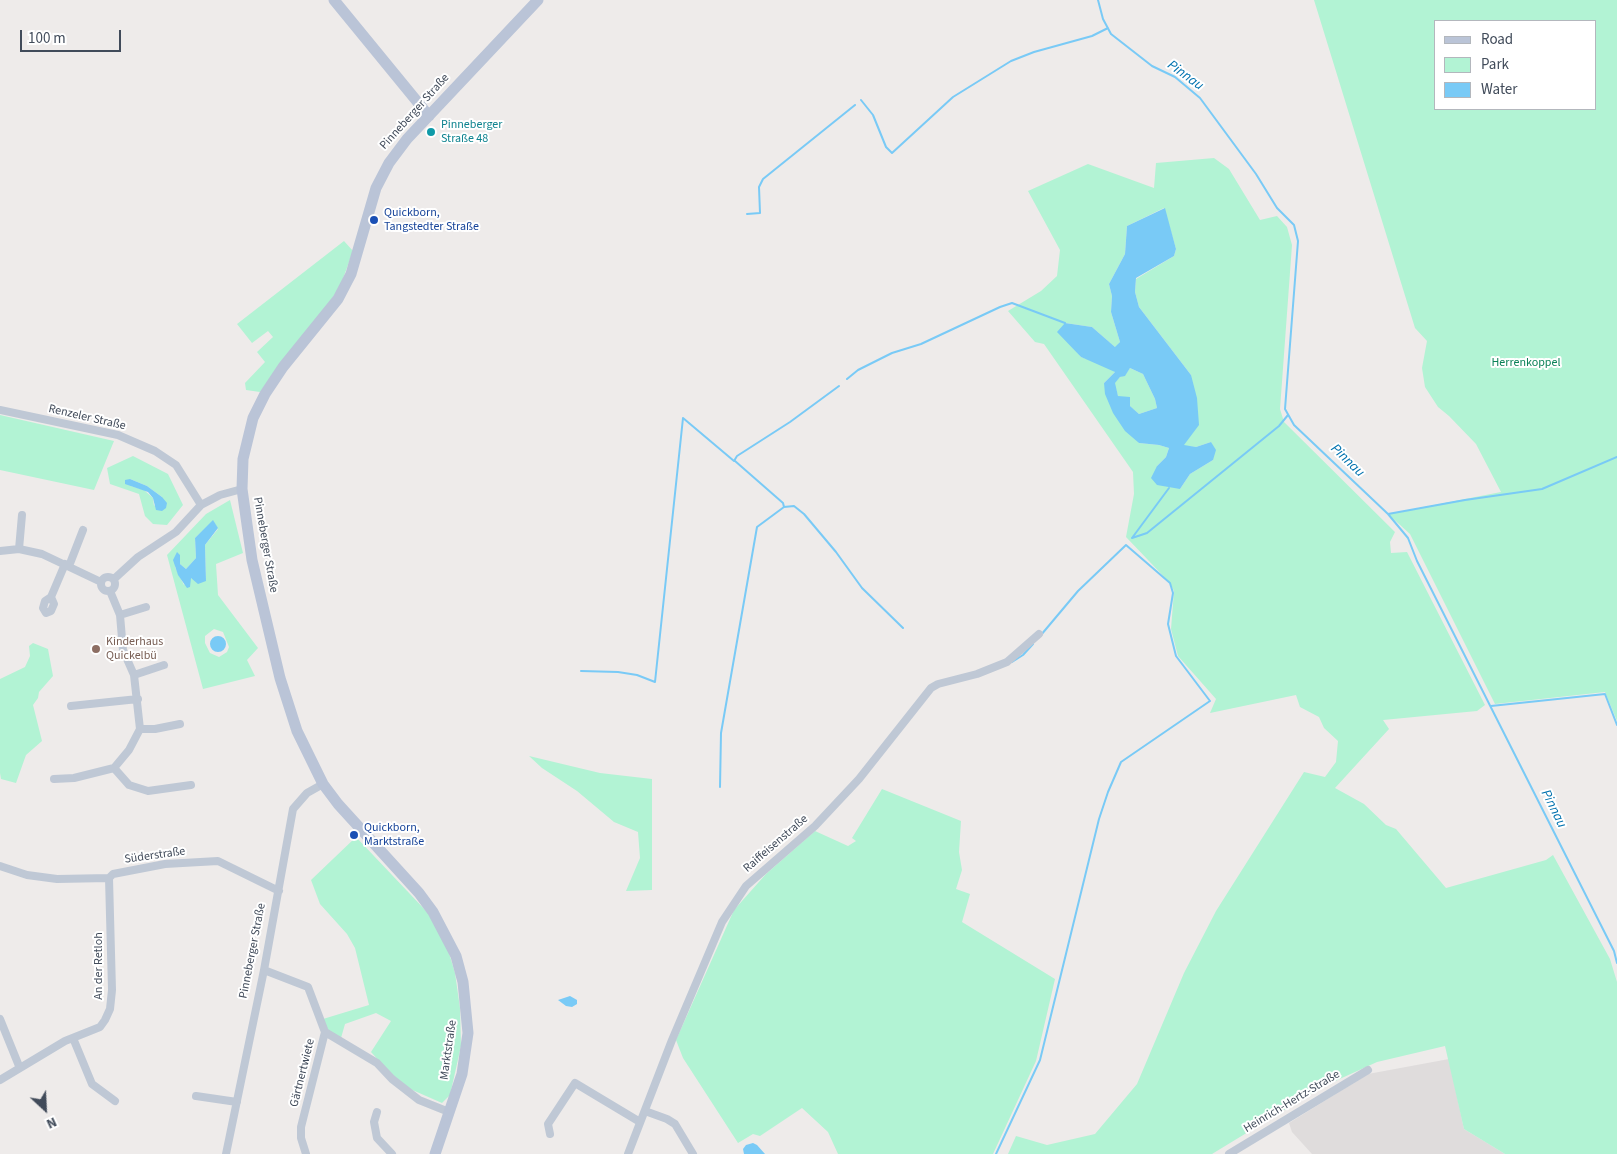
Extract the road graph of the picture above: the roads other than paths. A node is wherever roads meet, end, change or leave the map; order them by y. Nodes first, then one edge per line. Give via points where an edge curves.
1 (334, 0) edge
2 (538, 0) edge
3 (429, 116) junction
4 (0, 410) edge
5 (242, 489) junction
6 (201, 505) junction
7 (22, 516) dead end
8 (83, 530) dead end
9 (20, 550) junction
10 (0, 551) edge
11 (67, 565) junction
12 (114, 579) junction
13 (101, 582) junction
14 (110, 591) junction
15 (51, 598) dead end
16 (146, 607) dead end
17 (120, 615) junction
18 (1039, 634) dead end
19 (164, 665) dead end
20 (134, 675) junction
21 (138, 699) junction
22 (71, 706) dead end
23 (180, 724) dead end
24 (140, 729) junction
25 (114, 768) junction
26 (54, 779) dead end
27 (323, 784) junction
28 (191, 785) dead end
29 (0, 866) edge
30 (108, 878) junction
31 (278, 891) junction
32 (264, 970) junction
33 (0, 1019) edge
34 (325, 1032) junction
35 (73, 1038) junction
36 (19, 1066) junction
37 (1368, 1070) dead end
38 (0, 1080) edge
39 (196, 1096) dead end
40 (115, 1101) dead end
41 (238, 1102) junction
42 (645, 1111) junction
43 (377, 1112) dead end
44 (449, 1112) junction
45 (640, 1122) junction
46 (550, 1134) dead end
47 (226, 1154) edge
48 (306, 1154) edge
49 (392, 1154) edge
50 (435, 1154) edge
51 (628, 1154) edge
52 (693, 1154) edge
53 (1229, 1154) edge

1 - 3 main road
2 - 3 main road, Pinneberger Straße
3 - 5 main road, Pinneberger Straße via 389,164 376,188 351,274 338,299 282,367 265,394 248,436
4 - 6 street, Renzeler Straße via 118,434 155,451 176,465
5 - 6 street
5 - 27 main road, Pinneberger Straße via 252,560 286,698 300,738
6 - 12 street via 176,532 138,557
7 - 9 street
8 - 11 street
9 - 10 street
9 - 11 street via 42,554
11 - 13 street
11 - 15 street
12 - 13 street via 109,576
12 - 14 street via 115,587
13 - 14 street via 102,589
14 - 17 street
16 - 17 street
17 - 20 street via 122,650
18 - 42 street, Raiffeisenstraße via 1007,662 931,688 859,779 815,826 746,886 722,922
19 - 20 street
20 - 21 street
21 - 22 street
21 - 24 street
23 - 24 street via 155,730
24 - 25 street
25 - 26 street via 74,778
25 - 28 street via 129,785 148,791
27 - 31 street, Pinneberger Straße via 307,793 293,809
27 - 44 main road, Marktstraße via 419,893 456,956 463,982 468,1033 462,1074
29 - 30 street, Süderstraße via 27,875
30 - 31 street, Süderstraße via 113,874 165,864 218,861
30 - 35 street, An der Retloh via 110,1009 100,1027
31 - 32 street, Pinneberger Straße
32 - 34 street, Gärtnertwiete via 308,987
32 - 41 street, Pinneberger Straße
33 - 36 street
34 - 44 street via 377,1063 419,1100
34 - 48 street, Gärtnertwiete via 301,1127
35 - 36 street, An der Retloh
35 - 40 street via 92,1084
36 - 38 street, An der Retloh via 14,1073
37 - 53 street, Heinrich-Hertz-Straße
39 - 41 street
41 - 47 street, Pinneberger Straße
42 - 45 street, Raiffeisenstraße
42 - 52 street via 675,1124
43 - 49 street via 374,1122 377,1138
44 - 50 main road, Marktstraße
45 - 46 street via 575,1083 548,1124
45 - 51 street, Raiffeisenstraße

